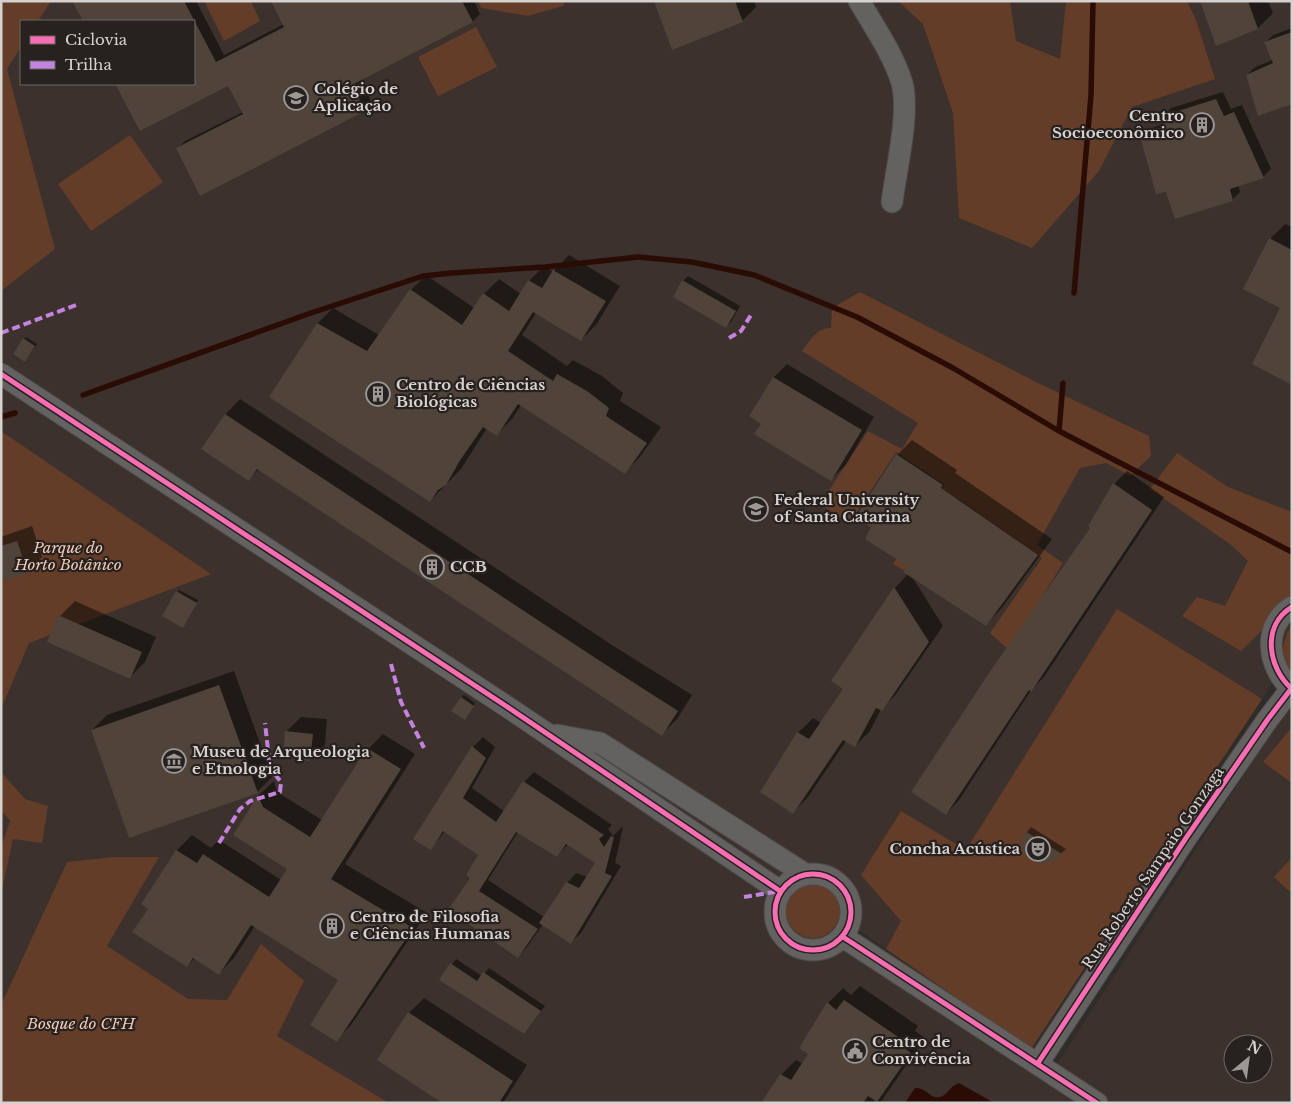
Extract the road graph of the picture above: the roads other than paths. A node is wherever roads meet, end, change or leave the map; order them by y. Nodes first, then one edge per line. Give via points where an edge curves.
1 (860, 1) edge
2 (892, 202) dead end
3 (1, 374) edge
4 (1292, 607) edge
5 (1291, 689) edge
6 (547, 733) junction
7 (805, 874) junction
8 (780, 892) junction
9 (842, 937) junction
10 (1038, 1064) junction
11 (1097, 1103) edge

1 - 2 street via 892,59 902,85 905,115
3 - 6 street
4 - 5 street via 1278,621 1272,635 1271,651 1274,666
5 - 10 street, Rua Roberto Sampaio Gonzaga via 1186,838
6 - 7 street via 600,744
6 - 8 street
7 - 8 street via 791,880
7 - 9 street via 824,875 843,888 852,912
8 - 9 street via 775,918 781,934 789,942 800,948 823,949
9 - 10 street
10 - 11 street

